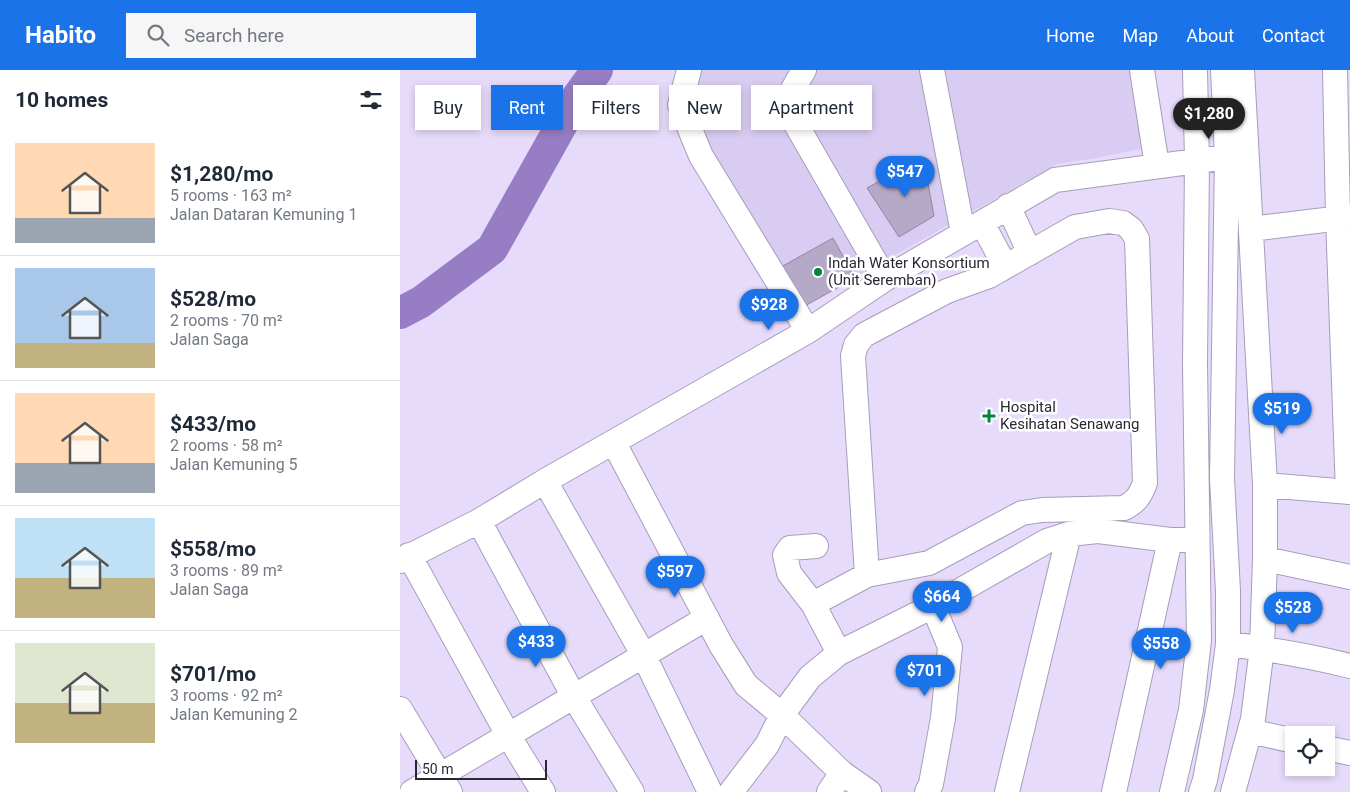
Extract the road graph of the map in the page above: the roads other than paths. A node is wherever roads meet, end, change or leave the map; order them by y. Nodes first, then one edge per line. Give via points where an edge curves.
1 (689, 70) edge
2 (804, 70) edge
3 (932, 70) edge
4 (1142, 70) edge
5 (1195, 70) edge
6 (1223, 70) edge
7 (1242, 70) edge
8 (1335, 70) edge
9 (1227, 157) junction
10 (1197, 161) junction
11 (1157, 166) junction
12 (1008, 206) junction
13 (1344, 217) edge
14 (973, 228) junction
15 (1252, 229) junction
16 (1030, 253) junction
17 (1005, 266) junction
18 (885, 279) junction
19 (808, 331) junction
20 (614, 443) junction
21 (545, 480) junction
22 (1265, 485) junction
23 (1349, 492) edge
24 (479, 521) junction
25 (1069, 534) junction
26 (1170, 540) junction
27 (1197, 540) junction
28 (816, 546) dead end
29 (404, 558) edge
30 (1265, 559) junction
31 (867, 575) junction
32 (1350, 578) edge
33 (813, 604) junction
34 (933, 606) junction
35 (707, 618) junction
36 (1228, 644) junction
37 (1262, 648) junction
38 (643, 654) junction
39 (839, 654) junction
40 (1350, 666) edge
41 (574, 697) junction
42 (400, 709) edge
43 (782, 716) junction
44 (1250, 731) junction
45 (508, 735) junction
46 (1285, 739) edge
47 (1335, 750) edge
48 (1350, 753) edge
49 (835, 783) edge
50 (445, 784) edge
51 (934, 789) edge
52 (412, 792) edge
53 (543, 792) edge
54 (632, 792) edge
55 (710, 792) edge
56 (731, 792) edge
57 (868, 792) edge
58 (1007, 792) edge
59 (1114, 792) edge
60 (1172, 792) edge
61 (1201, 792) edge
62 (1232, 792) edge

1 - 19 street via 680,105 700,156
2 - 18 street via 790,94 793,119
3 - 14 street
4 - 11 street
5 - 10 street
6 - 9 street
7 - 15 street
8 - 13 street
9 - 10 street
9 - 36 street via 1222,478
10 - 11 street
10 - 27 street
11 - 12 street via 1055,180
12 - 14 street
12 - 16 street
13 - 15 street
13 - 23 street
14 - 17 street
14 - 18 street
15 - 22 street
16 - 17 street
16 - 31 street via 1075,228 1109,221 1122,223 1137,239 1145,483 1141,494 1124,508 1022,512 929,563
17 - 31 street via 990,276 947,291 864,335 856,345 853,356
18 - 19 street
19 - 20 street
20 - 21 street
20 - 35 street
21 - 24 street
21 - 38 street
22 - 23 street
22 - 30 street
24 - 29 street
24 - 41 street
25 - 26 street via 1098,531
25 - 34 street via 1047,541
25 - 58 street
26 - 27 street
26 - 59 street
27 - 60 street via 1199,640 1191,710
28 - 33 street via 790,548 785,555 788,573
29 - 45 street
30 - 32 street
30 - 37 street
31 - 33 street
33 - 39 street
34 - 39 street
34 - 51 street via 950,647
35 - 38 street
35 - 43 street via 746,686
36 - 37 street
36 - 61 street
37 - 40 street
37 - 44 street
38 - 41 street
38 - 55 street
39 - 43 street via 810,677
41 - 45 street
41 - 54 street
42 - 50 street
43 - 49 street
43 - 56 street via 767,745
44 - 46 street
44 - 62 street
45 - 50 street
45 - 53 street
47 - 48 street
49 - 57 street
50 - 52 street

